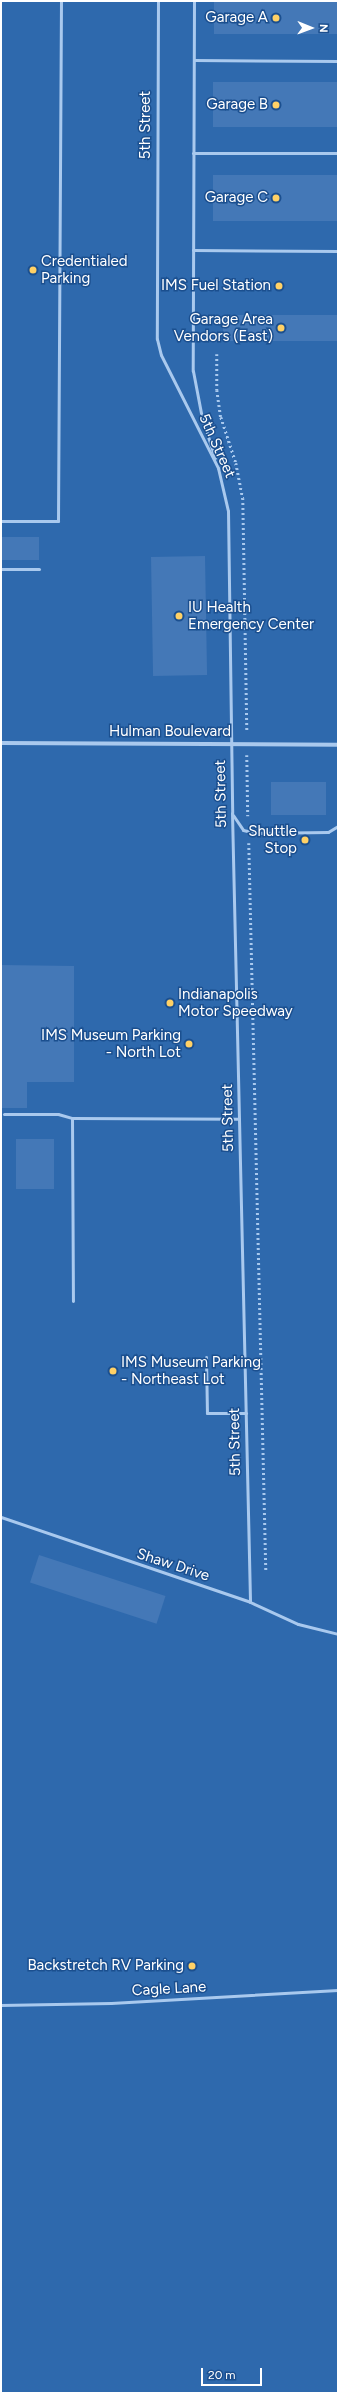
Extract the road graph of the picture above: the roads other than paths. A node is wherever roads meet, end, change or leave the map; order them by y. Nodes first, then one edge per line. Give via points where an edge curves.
1 (61, 1) edge
2 (158, 1) edge
3 (194, 1) edge
4 (194, 60) junction
5 (338, 61) edge
6 (338, 152) edge
7 (193, 153) junction
8 (193, 250) junction
9 (338, 251) edge
10 (218, 468) junction
11 (1, 521) edge
12 (1, 569) edge
13 (39, 569) dead end
14 (1, 743) edge
15 (231, 744) junction
16 (338, 745) edge
17 (232, 813) junction
18 (338, 826) edge
19 (4, 1114) dead end
20 (72, 1118) junction
21 (239, 1119) junction
22 (72, 1301) dead end
23 (206, 1357) dead end
24 (246, 1413) junction
25 (1, 1517) edge
26 (250, 1602) junction
27 (338, 1634) edge
28 (338, 1990) edge
29 (1, 2005) edge

1 - 11 lane via 58,521
2 - 10 lane, 5th Street via 157,339 161,355
3 - 4 lane
4 - 5 lane
4 - 7 lane
6 - 7 lane
7 - 8 lane
8 - 9 lane
8 - 10 lane via 192,371 202,418
10 - 15 lane, 5th Street via 226,497 229,524
12 - 13 lane
14 - 15 street, Hulman Boulevard
15 - 16 street, Hulman Boulevard
15 - 17 lane, 5th Street
17 - 18 lane via 237,824 243,830 249,831 328,832
17 - 21 lane, 5th Street
19 - 20 lane via 58,1114
20 - 21 lane
20 - 22 lane
21 - 24 lane, 5th Street
23 - 24 lane via 207,1413
24 - 26 lane, 5th Street
25 - 26 lane, Shaw Drive
26 - 27 lane, Shaw Drive via 298,1624
28 - 29 lane, Cagle Lane via 111,2003

